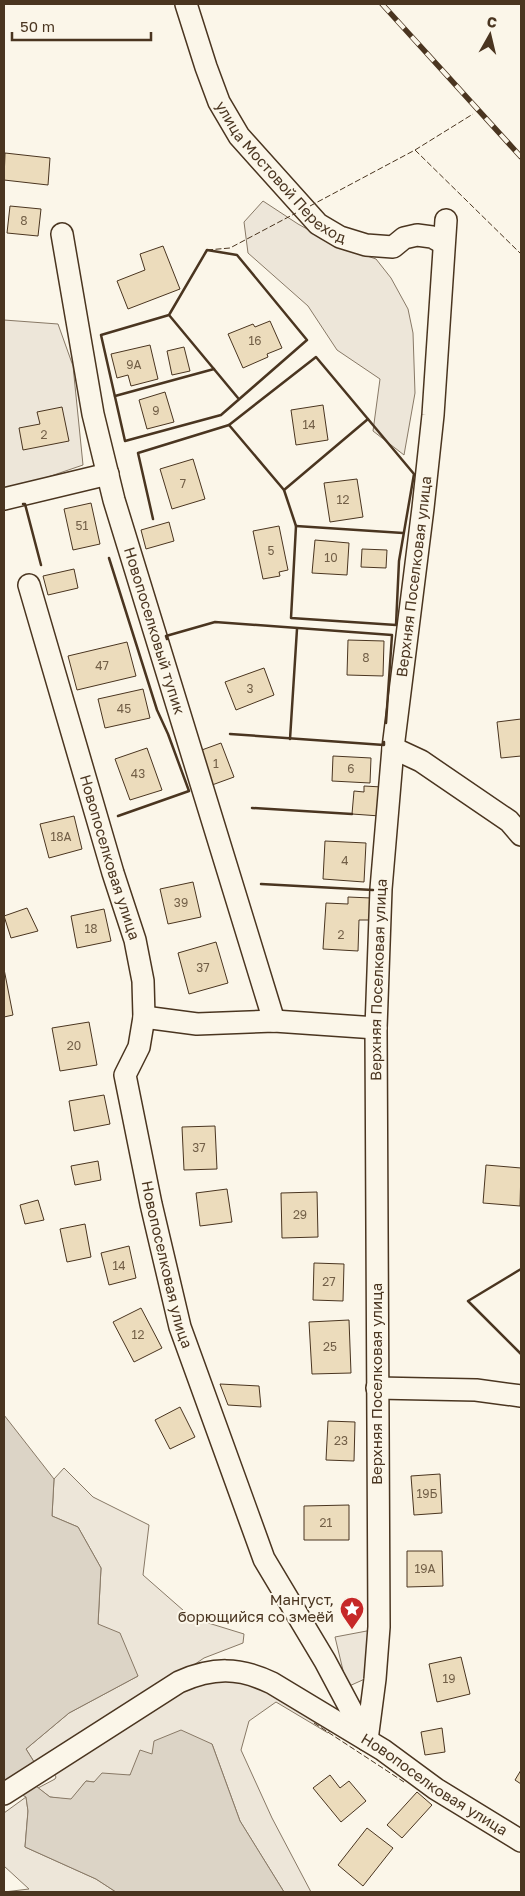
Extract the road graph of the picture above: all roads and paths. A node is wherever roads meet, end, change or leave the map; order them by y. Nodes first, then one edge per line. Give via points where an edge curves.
1 (186, 4) edge
2 (446, 220) dead end
3 (62, 234) dead end
4 (443, 243) junction
5 (108, 474) junction
6 (4, 499) edge
7 (29, 585) dead end
8 (393, 748) junction
9 (521, 834) edge
10 (144, 1017) junction
11 (274, 1021) junction
12 (376, 1028) junction
13 (377, 1388) junction
14 (521, 1396) edge
15 (367, 1740) junction
16 (4, 1794) edge
17 (521, 1841) edge

1 - 4 street, улица Мостовой Переход via 219,102 239,136 318,224 340,237 366,245 393,247 404,238 417,235
2 - 4 street, Верхняя Поселковая улица
3 - 5 street, Новопоселковый тупик via 93,414
4 - 8 street, Верхняя Поселковая улица via 424,508
5 - 6 street
5 - 11 street, Новопоселковый тупик
7 - 10 street, Новопоселковая улица via 135,940 143,981
8 - 9 street via 421,761 509,821
8 - 12 street, Верхняя Поселковая улица via 381,888
10 - 11 street via 197,1024
10 - 15 street, Новопоселковая улица via 139,1047 125,1075 150,1204 180,1327 264,1559 325,1661
11 - 12 street
12 - 13 street, Верхняя Поселковая улица
13 - 14 street via 476,1390
13 - 15 street, Верхняя Поселковая улица via 379,1627 376,1679
15 - 16 street via 261,1678 237,1670 204,1672 179,1682
15 - 17 street, Новопоселковая улица via 436,1789

